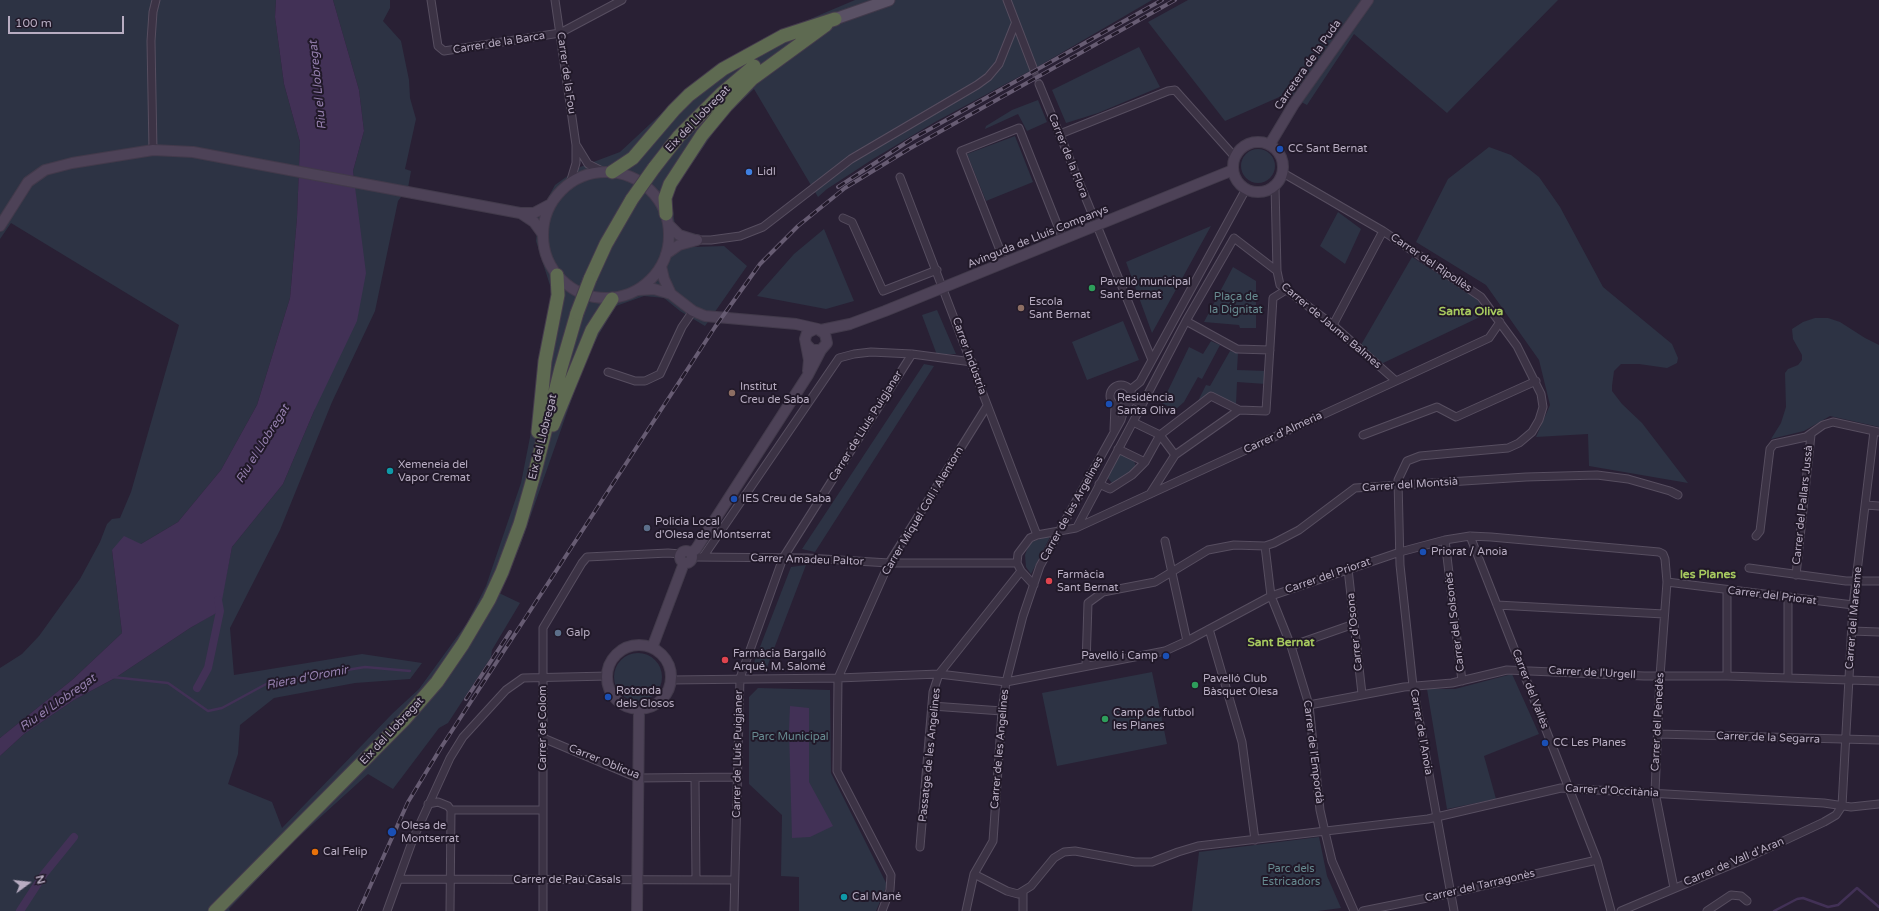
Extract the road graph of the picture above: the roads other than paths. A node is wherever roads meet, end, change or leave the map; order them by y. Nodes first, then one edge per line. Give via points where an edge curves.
1 (156, 0) edge
2 (431, 0) edge
3 (555, 0) edge
4 (622, 0) edge
5 (889, 0) edge
6 (1006, 0) edge
7 (1368, 0) edge
8 (835, 19) junction
9 (1015, 24) junction
10 (560, 33) junction
11 (1034, 70) tunnel mouth
12 (1039, 84) tunnel mouth
13 (1060, 134) junction
14 (1270, 144) junction
15 (576, 145) junction
16 (153, 150) junction
17 (1235, 157) junction
18 (1233, 170) junction
19 (608, 172) junction
20 (1283, 174) junction
21 (900, 177) dead end
22 (570, 183) junction
23 (1275, 186) junction
24 (1246, 189) junction
25 (550, 204) junction
26 (520, 213) junction
27 (843, 218) dead end
28 (667, 220) junction
29 (0, 226) edge
30 (1097, 226) junction
31 (1383, 231) junction
32 (542, 233) junction
33 (1063, 239) junction
34 (697, 240) junction
35 (666, 254) junction
36 (1005, 263) junction
37 (661, 266) junction
38 (937, 270) junction
39 (1277, 271) junction
40 (556, 275) junction
41 (944, 287) junction
42 (638, 290) junction
43 (1286, 290) junction
44 (671, 294) junction
45 (612, 298) junction
46 (693, 311) junction
47 (1186, 321) junction
48 (1500, 322) junction
49 (785, 323) junction
50 (850, 324) junction
51 (1333, 325) junction
52 (818, 330) junction
53 (827, 340) junction
54 (806, 342) junction
55 (821, 350) junction
56 (1270, 350) junction
57 (912, 354) junction
58 (1152, 360) junction
59 (972, 362) junction
60 (608, 372) dead end
61 (808, 375) junction
62 (1536, 381) junction
63 (1396, 382) junction
64 (1130, 390) junction
65 (1132, 400) junction
66 (1142, 405) junction
67 (987, 406) junction
68 (1115, 406) junction
69 (1125, 407) junction
70 (1239, 410) junction
71 (1132, 422) junction
72 (1877, 432) edge
73 (1114, 434) junction
74 (1160, 435) junction
75 (1364, 435) dead end
76 (1811, 435) junction
77 (1118, 449) junction
78 (540, 454) junction
79 (1175, 455) junction
80 (1145, 462) junction
81 (536, 468) junction
82 (1099, 484) junction
83 (1398, 485) junction
84 (1150, 494) junction
85 (1678, 496) dead end
86 (1866, 505) junction
87 (1879, 506) edge
88 (1076, 528) junction
89 (1058, 532) junction
90 (1037, 535) junction
91 (1470, 536) junction
92 (1756, 536) dead end
93 (1445, 540) junction
94 (1165, 541) dead end
95 (1265, 546) junction
96 (1400, 552) junction
97 (1663, 554) joint
98 (587, 557) joint
99 (687, 557) junction
100 (703, 557) junction
101 (783, 558) junction
102 (889, 563) junction
103 (1017, 563) junction
104 (1749, 568) dead end
105 (1348, 570) junction
106 (1021, 571) junction
107 (1172, 574) junction
108 (1796, 575) junction
109 (1857, 581) junction
110 (1879, 581) edge
111 (1667, 582) junction
112 (1034, 585) junction
113 (1727, 590) junction
114 (1271, 596) junction
115 (1788, 598) junction
116 (1497, 605) junction
117 (1854, 605) junction
118 (1664, 614) junction
119 (1354, 624) junction
120 (1209, 629) junction
121 (1852, 631) junction
122 (1879, 632) edge
123 (1187, 641) junction
124 (1291, 646) junction
125 (652, 648) junction
126 (1086, 665) junction
127 (1522, 670) junction
128 (939, 674) junction
129 (543, 676) junction
130 (608, 676) junction
131 (1660, 676) junction
132 (1727, 676) junction
133 (740, 678) junction
134 (838, 678) junction
135 (1788, 678) junction
136 (671, 680) junction
137 (1849, 680) junction
138 (1462, 681) junction
139 (1879, 681) edge
140 (1006, 682) junction
141 (1412, 686) junction
142 (1362, 694) junction
143 (1309, 705) junction
144 (932, 706) junction
145 (640, 709) junction
146 (1002, 711) junction
147 (1658, 734) junction
148 (543, 738) junction
149 (1845, 740) junction
150 (1879, 740) edge
151 (738, 777) junction
152 (638, 778) junction
153 (695, 778) junction
154 (1569, 788) junction
155 (1655, 792) junction
156 (428, 804) junction
157 (1879, 804) edge
158 (1842, 806) junction
159 (451, 810) junction
160 (543, 810) junction
161 (1437, 818) junction
162 (1325, 832) junction
163 (1256, 840) junction
164 (920, 847) dead end
165 (1597, 860) junction
166 (974, 874) junction
167 (400, 879) junction
168 (543, 879) junction
169 (450, 880) junction
170 (636, 880) junction
171 (696, 880) junction
172 (734, 880) junction
173 (1674, 888) junction
174 (1023, 892) junction
175 (1451, 893) junction
176 (1747, 901) dead end
177 (215, 911) edge
178 (387, 911) edge
179 (450, 911) edge
180 (543, 911) edge
181 (636, 911) edge
182 (734, 911) edge
183 (882, 911) edge
184 (966, 911) edge
185 (1023, 911) edge
186 (1354, 911) edge
187 (1363, 911) edge
188 (1454, 911) edge
189 (1611, 911) edge
190 (1621, 911) edge
191 (1707, 911) edge

1 - 16 street via 151,41
2 - 10 street, Carrer de la Barca via 438,46 444,51
3 - 10 street, Carrer de la Fou
4 - 10 street, Carrer de la Barca
5 - 8 main road, Eix del Llobregat
6 - 9 street
7 - 14 street, Carretera de la Puda via 1294,104
8 - 19 highway via 782,36 723,69 689,95 633,158
8 - 28 highway via 757,75 726,106 702,135 670,184 665,198
8 - 78 highway, Eix del Llobregat, bridge via 792,41 748,71 721,94 679,136 632,199 606,244 577,313
9 - 11 street
9 - 34 street via 998,64 977,85 851,159 763,227 740,236
10 - 15 street, Carrer de la Fou
12 - 13 street, Carrer de la Flora
13 - 17 street via 1175,90
13 - 30 street, Carrer de la Flora
14 - 17 street via 1256,141 1250,143 1243,146
14 - 20 street via 1282,157
15 - 19 street, Carrer de la Fou via 588,164
15 - 22 street, Carrer de la Fou via 576,163
16 - 26 street via 193,152
16 - 29 street via 66,164 45,170 28,182
17 - 18 street
18 - 24 street via 1240,184
18 - 30 street, Avinguda de Lluís Companys
19 - 22 street via 590,174
19 - 28 street via 626,175 639,181 659,201
20 - 23 street
20 - 31 street, Carrer del Ripollès
21 - 38 street, Carrer Indústria
22 - 25 street
23 - 24 street via 1261,192
23 - 39 street
24 - 58 street
25 - 26 street via 534,213
25 - 32 street
26 - 32 street via 534,222
27 - 38 street via 852,222 883,291
28 - 34 street via 679,235
28 - 35 street via 669,240
30 - 33 street, Avinguda de Lluís Companys
30 - 58 street, Carrer de la Flora
31 - 48 street, Carrer del Ripollès via 1481,297
31 - 51 street, Carrer del Ripollès
32 - 40 street via 546,255
33 - 36 street, Avinguda de Lluís Companys
33 - 36 street via 1019,128 962,151
34 - 35 street via 679,245
35 - 37 street
36 - 41 street, Avinguda de Lluís Companys
37 - 42 street via 647,284
37 - 44 street
38 - 41 street, Carrer Indústria
39 - 43 street, Carrer de Jaume Balmes via 1280,285
39 - 47 street, Carrer de Jaume Balmes via 1234,238
40 - 45 street via 581,294 594,298
40 - 81 highway via 558,295 545,361 535,448
41 - 50 street, Avinguda de Lluís Companys
41 - 59 street, Carrer Indústria
42 - 44 street
42 - 45 street via 626,296
43 - 51 street, Carrer de Jaume Balmes
43 - 56 street via 1274,298
44 - 46 street
45 - 78 highway via 592,330
46 - 49 street via 711,317
46 - 60 street via 682,327 660,374 645,381
47 - 56 street via 1237,349
47 - 66 street
48 - 62 street, Carrer del Ripollès via 1517,346
48 - 63 street, Carrer d'Almeria via 1489,338
49 - 52 street
49 - 54 street
50 - 52 street
50 - 53 street
51 - 63 street, Carrer de Jaume Balmes
52 - 53 street via 825,334
52 - 54 street via 807,333
53 - 55 street
54 - 55 street via 812,350
54 - 61 street
55 - 61 street
56 - 70 street via 1266,410
57 - 59 street
57 - 100 street via 871,352 839,358
57 - 101 street, Carrer de Lluís Puigjaner
58 - 64 street via 1140,382
59 - 67 street, Carrer Indústria
61 - 99 street via 696,549
62 - 75 street via 1456,417 1437,407
62 - 83 street, Carrer del Ripollès via 1542,394 1543,407 1532,432 1519,443 1508,448 1420,456 1407,461 1400,473
63 - 84 street, Carrer d'Almeria
64 - 65 street
64 - 68 street via 1122,385 1113,388 1110,397
65 - 66 street
65 - 69 street
66 - 71 street
67 - 90 street, Carrer Indústria
67 - 102 street, Carrer Miquel Coll i Alentorn
68 - 69 street
68 - 73 street, Carrer de les Argelines
69 - 73 street, Carrer de les Argelines
70 - 74 street via 1211,396
70 - 79 street
71 - 74 street
71 - 77 street
72 - 76 street via 1833,422
72 - 86 street, Carrer del Maresme
73 - 89 street, Carrer de les Argelines
74 - 79 street
74 - 80 street
76 - 92 street via 1777,442 1772,446 1760,531
76 - 108 street, Carrer del Pallars Jussà
77 - 80 street
77 - 82 street
78 - 81 highway, Eix del Llobregat
79 - 84 street
80 - 82 street via 1132,475 1110,489
81 - 177 highway, Eix del Llobregat via 520,524 502,572 489,600 452,662 379,746
82 - 88 street
83 - 85 street, Carrer del Montsià via 1598,475 1634,480
83 - 95 street, Carrer del Montsià via 1355,488 1299,530
83 - 96 street, Carrer del Ripollès
84 - 88 street, Carrer d'Almeria
86 - 87 street
86 - 109 street, Carrer del Maresme
88 - 89 street, Carrer d'Almeria
89 - 90 street, Carrer d'Almeria
89 - 112 street, Carrer de les Argelines via 1040,566
90 - 103 street via 1024,544 1018,554
91 - 93 street, Carrer del Priorat
91 - 97 street, Carrer del Priorat
91 - 116 street, Carrer del Vallès
93 - 96 street, Carrer del Priorat
93 - 138 street, Carrer del Solsonès
94 - 107 street
95 - 107 street, Carrer del Montsià via 1234,545 1208,550
95 - 114 street, Carrer de l'Empordà
96 - 105 street, Carrer del Priorat
96 - 141 street, Carrer de l'Anoia
97 - 111 street, Carrer del Penedès
98 - 99 street, Carrer Amadeu Paltor via 653,554
98 - 129 street, Carrer de Colom via 543,628
99 - 100 street, Carrer Amadeu Paltor
99 - 125 street
100 - 101 street, Carrer Amadeu Paltor
101 - 102 street, Carrer Amadeu Paltor
101 - 133 street, Carrer de Lluís Puigjaner
102 - 103 street, Carrer Amadeu Paltor
102 - 134 street, Carrer Miquel Coll i Alentorn
103 - 106 street
104 - 108 street
105 - 114 street, Carrer del Priorat
105 - 119 street, Carrer d'Osona
106 - 112 street
106 - 128 street, Passatge de les Angelines
107 - 123 street
107 - 126 street, Carrer del Montsià via 1155,582 1103,592 1088,603
108 - 109 street
109 - 110 street
109 - 117 street, Carrer del Maresme
111 - 113 street, Carrer del Priorat
111 - 118 street, Carrer del Penedès
112 - 140 street, Carrer de les Angelines
113 - 115 street, Carrer del Priorat
113 - 132 street
114 - 120 street, Carrer del Priorat
114 - 124 street, Carrer de l'Empordà
115 - 117 street, Carrer del Priorat
115 - 135 street
116 - 118 street
116 - 127 street, Carrer del Vallès
117 - 121 street, Carrer del Maresme
118 - 131 street, Carrer del Penedès
119 - 124 street
119 - 142 street, Carrer d'Osona
120 - 123 street, Carrer del Priorat
120 - 163 street via 1242,742
121 - 122 street
121 - 137 street, Carrer del Maresme
123 - 126 street, Carrer del Priorat via 1164,651
124 - 143 street, Carrer de l'Empordà
125 - 130 street via 637,645 623,650 612,661
125 - 136 street via 667,661
126 - 140 street, Carrer del Priorat
127 - 131 street, Carrer de l'Urgell
127 - 138 street, Carrer de l'Urgell via 1507,670
127 - 154 street, Carrer del Vallès
128 - 134 street, Carrer del Priorat
128 - 140 street, Carrer del Priorat
128 - 144 street, Passatge de les Angelines
129 - 130 street
129 - 148 street, Carrer de Colom
129 - 156 street via 523,678 506,690 463,737
130 - 145 street via 613,695 629,707
131 - 132 street, Carrer de l'Urgell
131 - 147 street, Carrer del Penedès
132 - 135 street, Carrer de l'Urgell
133 - 134 street, Carrer del Priorat
133 - 136 street, Carrer del Priorat
133 - 151 street, Carrer de Lluís Puigjaner
134 - 183 street, Carrer Miquel Coll i Alentorn via 837,771 891,875 890,890
135 - 137 street, Carrer de l'Urgell
136 - 145 street via 664,697 653,705
137 - 139 street, Carrer de l'Urgell
137 - 149 street, Carrer del Maresme
138 - 141 street, Carrer de l'Urgell
140 - 146 street, Carrer de les Angelines
141 - 142 street, Carrer de l'Urgell
141 - 161 street, Carrer de l'Anoia
142 - 143 street, Carrer de l'Urgell
143 - 162 street, Carrer de l'Empordà via 1320,810
144 - 146 street
144 - 164 street, Passatge de les Angelines
145 - 152 street
146 - 166 street, Carrer de les Angelines via 992,841
147 - 149 street, Carrer de la Segarra
147 - 155 street, Carrer del Penedès
148 - 152 street, Carrer Oblicua
148 - 160 street, Carrer de Colom
149 - 150 street, Carrer de la Segarra
149 - 158 street, Carrer del Maresme
151 - 153 street, Carrer Oblicua
151 - 172 street, Carrer de Lluís Puigjaner
152 - 153 street, Carrer Oblicua
152 - 170 street
153 - 171 street
154 - 155 street, Carrer d'Occitània
154 - 161 street, Carrer d'Occitània via 1554,789
154 - 165 street, Carrer del Vallès
155 - 158 street, Carrer d'Occitània
155 - 173 street, Carrer del Penedès
156 - 159 street via 438,802
156 - 167 street
157 - 158 street, Carrer d'Occitània
158 - 173 street, Carrer de Vall d'Aran via 1836,815 1824,822
159 - 160 street
159 - 169 street
160 - 168 street, Carrer de Colom
161 - 162 street, Carrer d'Occitània
161 - 175 street, Carrer de l'Anoia
162 - 163 street, Carrer d'Occitània
162 - 186 street, Carrer de l'Empordà via 1332,861
163 - 174 street, Carrer d'Occitània via 1188,849 1152,862 1135,862 1075,851 1064,852 1054,858 1038,879
165 - 175 street, Carrer del Tarragonès
165 - 189 street, Carrer del Vallès
166 - 174 street via 1012,893
166 - 184 street, Carrer de les Angelines
167 - 169 street, Carrer de Pau Casals
167 - 178 street
168 - 169 street, Carrer de Pau Casals
168 - 170 street, Carrer de Pau Casals
168 - 180 street, Carrer de Colom
169 - 179 street
170 - 171 street, Carrer de Pau Casals
170 - 181 street
171 - 172 street, Carrer de Pau Casals
172 - 182 street, Carrer de Lluís Puigjaner
173 - 190 street, Carrer de Vall d'Aran
174 - 185 street
175 - 187 street, Carrer del Tarragonès
175 - 188 street, Carrer de l'Anoia
176 - 191 street via 1741,896 1731,895

